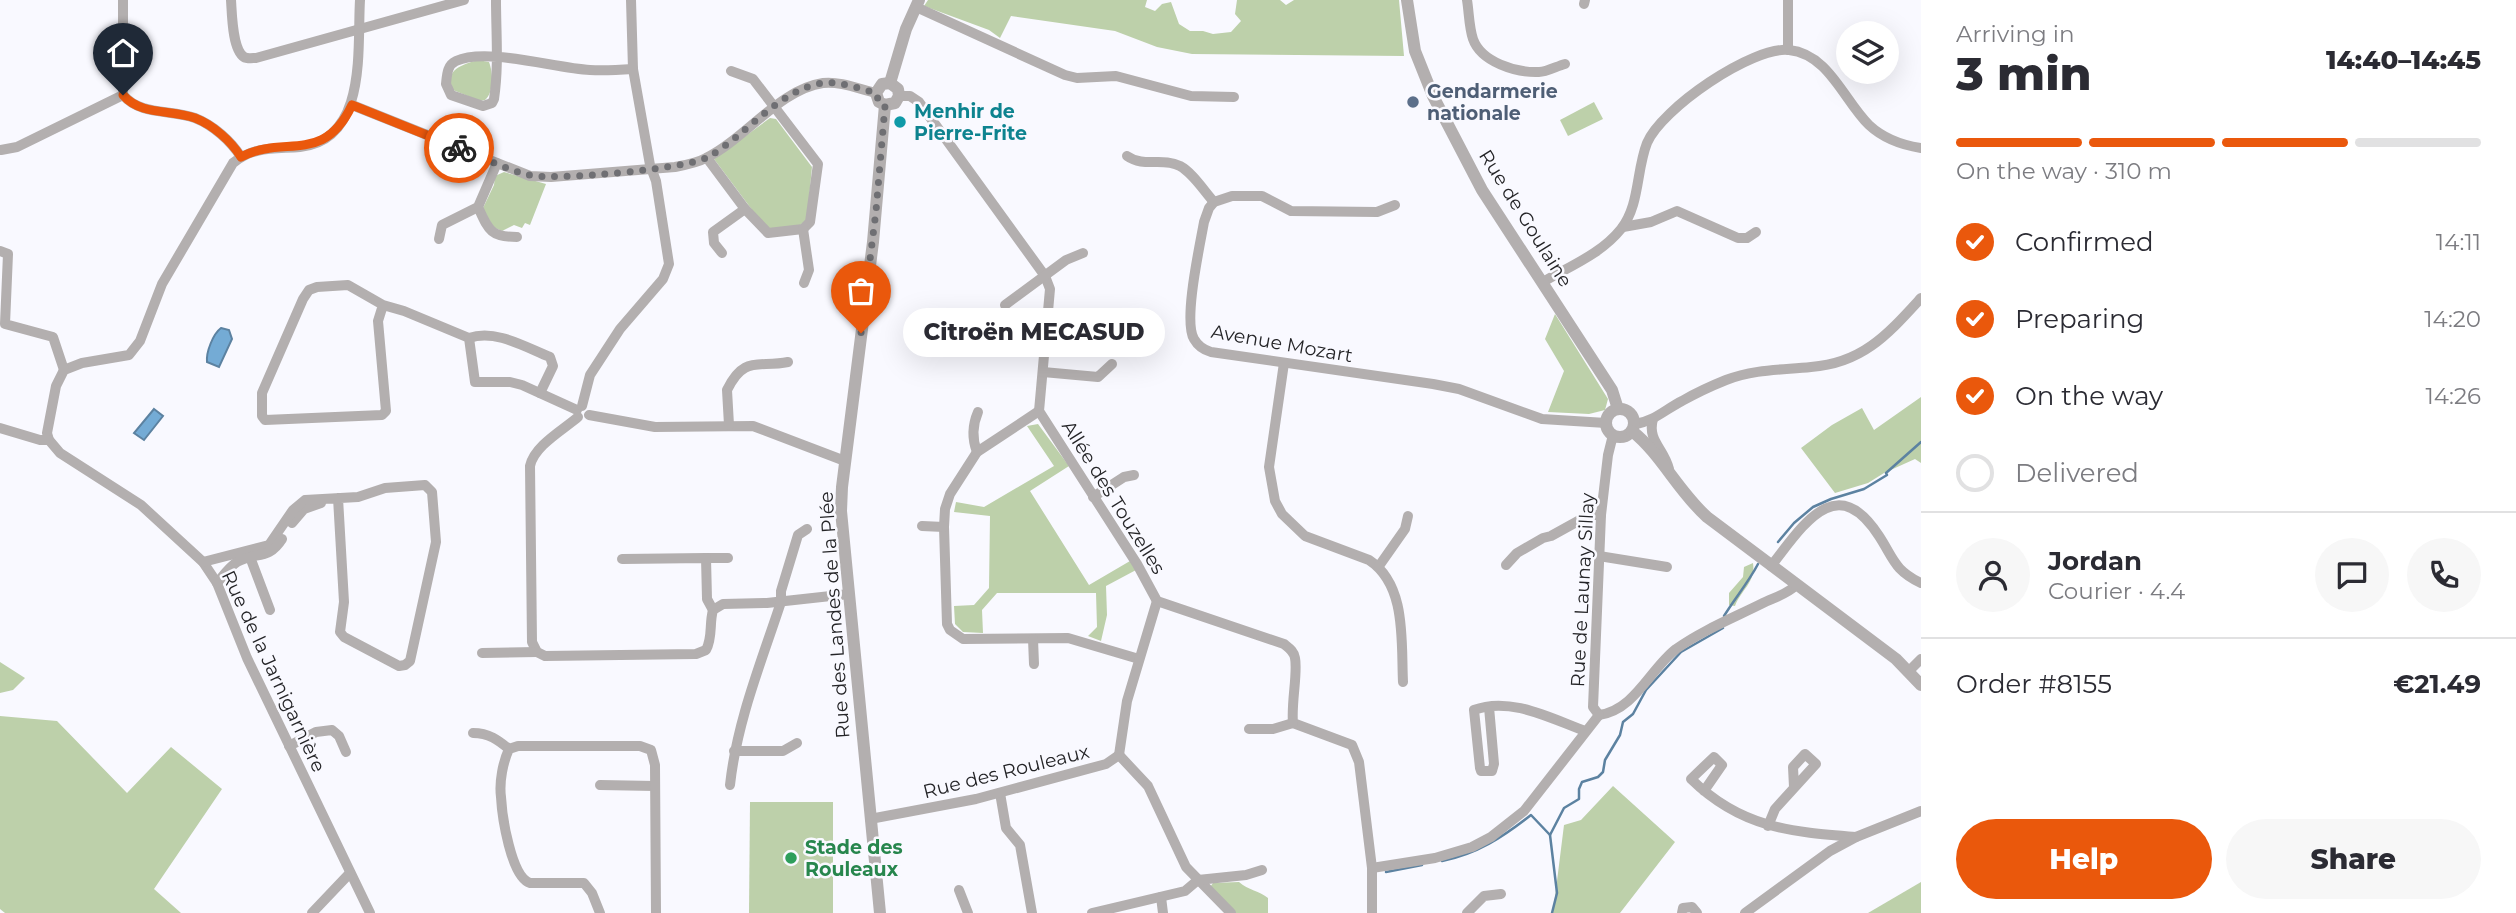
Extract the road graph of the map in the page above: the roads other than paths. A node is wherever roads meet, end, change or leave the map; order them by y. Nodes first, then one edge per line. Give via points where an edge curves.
1 (123, 0) edge
2 (231, 0) edge
3 (360, 0) edge
4 (464, 0) edge
5 (496, 0) edge
6 (631, 0) edge
7 (1407, 0) edge
8 (1467, 0) edge
9 (1788, 0) edge
10 (918, 3) edge
11 (359, 29) junction
12 (1788, 50) junction
13 (494, 56) junction
14 (1565, 64) dead end
15 (633, 69) junction
16 (732, 71) dead end
17 (890, 83) junction
18 (876, 93) junction
19 (123, 95) junction
20 (899, 96) junction
21 (1234, 97) dead end
22 (352, 105) junction
23 (885, 106) junction
24 (775, 107) junction
25 (1921, 148) edge
26 (0, 150) edge
27 (1127, 156) dead end
28 (241, 157) junction
29 (707, 158) junction
30 (497, 163) junction
31 (651, 169) junction
32 (1214, 202) junction
33 (1395, 205) dead end
34 (478, 207) junction
35 (745, 209) junction
36 (1623, 227) junction
37 (803, 229) junction
38 (1756, 232) dead end
39 (517, 237) dead end
40 (439, 239) dead end
41 (0, 251) edge
42 (722, 253) dead end
43 (1083, 253) dead end
44 (1045, 276) junction
45 (1543, 282) junction
46 (804, 283) dead end
47 (1921, 298) edge
48 (383, 305) junction
49 (1005, 305) dead end
50 (469, 338) junction
51 (788, 362) dead end
52 (1284, 363) junction
53 (1112, 364) dead end
54 (64, 370) junction
55 (1043, 372) junction
56 (540, 394) junction
57 (1618, 410) junction
58 (1040, 411) junction
59 (582, 412) junction
60 (978, 412) dead end
61 (1653, 419) junction
62 (1606, 423) junction
63 (729, 425) junction
64 (0, 428) edge
65 (1633, 428) junction
66 (1614, 435) junction
67 (49, 440) junction
68 (977, 452) junction
69 (845, 461) junction
70 (1134, 475) dead end
71 (1670, 477) junction
72 (1093, 497) junction
73 (338, 498) junction
74 (324, 500) junction
75 (1601, 515) junction
76 (1408, 516) dead end
77 (922, 526) dead end
78 (944, 527) junction
79 (807, 529) dead end
80 (1599, 556) junction
81 (250, 557) junction
82 (706, 558) junction
83 (728, 558) dead end
84 (622, 559) dead end
85 (203, 562) junction
86 (1506, 565) dead end
87 (1379, 566) junction
88 (1771, 566) junction
89 (1667, 567) dead end
90 (217, 583) junction
91 (1921, 583) edge
92 (1796, 585) junction
93 (849, 594) junction
94 (1157, 601) junction
95 (781, 602) junction
96 (270, 610) dead end
97 (713, 610) junction
98 (1033, 639) junction
99 (537, 652) junction
100 (482, 653) dead end
101 (1139, 659) junction
102 (1921, 659) edge
103 (1034, 663) dead end
104 (1909, 671) junction
105 (1403, 682) dead end
106 (1921, 685) edge
107 (1489, 707) junction
108 (1599, 715) junction
109 (1293, 723) junction
110 (1249, 729) dead end
111 (1585, 731) junction
112 (473, 733) dead end
113 (797, 743) dead end
114 (289, 746) junction
115 (509, 749) junction
116 (734, 751) junction
117 (346, 752) dead end
118 (1119, 755) junction
119 (600, 785) dead end
120 (730, 785) dead end
121 (655, 786) junction
122 (1794, 787) dead end
123 (1704, 791) dead end
124 (1000, 793) junction
125 (1921, 811) edge
126 (870, 819) junction
127 (1768, 826) junction
128 (1826, 835) junction
129 (1856, 837) junction
130 (1830, 851) junction
131 (1262, 870) dead end
132 (350, 873) junction
133 (1372, 873) junction
134 (1198, 880) junction
135 (959, 890) dead end
136 (1501, 894) dead end
137 (1161, 897) junction
138 (312, 913) edge
139 (369, 913) edge
140 (600, 913) edge
141 (656, 913) edge
142 (880, 913) edge
143 (968, 913) edge
144 (1032, 913) edge
145 (1092, 913) edge
146 (1163, 913) edge
147 (1231, 913) edge
148 (1372, 913) edge
149 (1467, 913) edge
150 (1682, 913) edge
151 (1697, 913) edge
152 (1745, 913) edge

1 - 19 street
2 - 11 street via 233,28 244,57 256,58
3 - 11 street
4 - 11 street
5 - 13 street
6 - 15 street
7 - 45 street, Rue de Goulaine via 1415,51 1433,96 1482,190
8 - 14 street via 1473,38 1486,56 1502,65 1542,73
9 - 12 street
10 - 17 street
10 - 21 street via 1065,75 1116,76 1191,96
11 - 22 street
12 - 25 street via 1825,70 1883,136
12 - 36 street via 1749,59 1662,120 1644,151 1632,212
13 - 13 street via 492,103 483,106 451,95 447,71 456,61
13 - 15 street via 589,70
15 - 31 street
16 - 24 street via 753,79
17 - 18 street via 879,86
17 - 20 street
18 - 23 street
18 - 24 street via 826,82 806,87
19 - 26 street via 17,147
19 - 28 street via 131,103 155,111 197,118 232,143
20 - 23 street
20 - 44 street via 919,102
22 - 28 street via 337,128 316,143 261,149
22 - 30 street
23 - 69 street, Rue des Landes de la Plée
24 - 29 street
24 - 37 street via 818,164 810,222
27 - 32 street via 1136,162 1179,166
28 - 54 street via 224,175 162,284 140,341 129,355
29 - 31 street
29 - 35 street
30 - 31 street via 530,176 551,177
30 - 34 street
31 - 59 street via 669,264 663,279 620,329 590,376
32 - 33 street via 1232,196 1262,196 1291,211 1377,212
32 - 52 street, Avenue Mozart via 1204,222 1190,316 1193,339 1212,352
34 - 39 street via 489,230
34 - 40 street via 442,225
35 - 37 street via 768,233
35 - 42 street via 713,233
36 - 38 street via 1677,211 1738,238
36 - 45 street via 1604,248
37 - 46 street via 809,270
41 - 54 street via 8,254 5,324 52,337
43 - 44 street
44 - 49 street
44 - 55 street, Allée des Touzelles via 1050,289
45 - 57 street, Rue de Goulaine via 1612,390
47 - 61 street via 1884,337 1860,354 1824,366 1746,374 1683,400
48 - 48 street via 348,285 309,290 262,394 265,420 382,415 386,411 379,321
48 - 50 street
50 - 56 street via 475,382 510,382
50 - 56 street via 500,337 550,356 553,366
51 - 63 street via 746,366 727,390
52 - 62 street, Avenue Mozart via 1459,389 1542,419
52 - 87 street via 1269,467 1275,501 1305,536
53 - 55 street via 1098,377
54 - 67 street via 56,386
55 - 58 street, Allée des Touzelles
56 - 59 street
57 - 62 street
57 - 65 street via 1630,413
58 - 68 street
58 - 72 street, Allée des Touzelles
59 - 63 street via 655,427
59 - 99 street via 532,457 530,467 532,642
60 - 68 street via 973,422
61 - 65 street
61 - 71 street via 1652,437 1667,460
62 - 66 street
63 - 69 street via 770,431
64 - 67 street
65 - 66 street via 1621,437
65 - 71 street
66 - 75 street, Rue de Launay Sillay
67 - 85 street, Rue de la Jarnigarnière via 60,453 141,505
68 - 78 street via 950,494
69 - 93 street, Rue des Landes de la Plée via 841,511
70 - 72 street
71 - 88 street via 1707,517
72 - 94 street, Allée des Touzelles
73 - 73 street via 425,485 432,492 436,542 410,660 405,665 399,666 340,632 344,602
73 - 74 street
74 - 81 street via 297,515 272,552
74 - 85 street via 297,504 269,545
75 - 80 street, Rue de Launay Sillay
75 - 86 street via 1543,538
76 - 87 street via 1405,529
77 - 78 street
78 - 98 street via 950,630 963,639
79 - 95 street via 799,535
80 - 89 street
80 - 108 street, Rue de Launay Sillay via 1593,707
81 - 90 street via 230,567
81 - 96 street
82 - 83 street
82 - 84 street
82 - 97 street via 707,599
85 - 90 street, Rue de la Jarnigarnière
87 - 105 street via 1398,604
88 - 91 street via 1807,521 1839,505 1856,510 1899,569
88 - 92 street
90 - 114 street, Rue de la Jarnigarnière
92 - 104 street
92 - 108 street via 1688,641 1624,704
93 - 95 street
93 - 126 street, Rue des Landes de la Plée
94 - 101 street
94 - 109 street, Allée des Touzelles via 1292,649 1296,659
95 - 97 street via 723,604
95 - 116 street
97 - 99 street via 711,640 706,650 696,654 545,656
98 - 101 street via 1068,638
98 - 103 street
99 - 100 street
101 - 118 street
102 - 104 street
104 - 106 street
107 - 107 street via 1474,710 1480,768 1485,772 1492,771 1494,764
107 - 111 street via 1529,710
108 - 111 street
109 - 110 street
109 - 133 street via 1352,745 1359,762
111 - 133 street via 1524,811 1490,837 1472,847
112 - 115 street via 491,736
113 - 116 street via 783,751
114 - 117 street via 331,730
114 - 132 street, Rue de la Jarnigarnière
115 - 121 street via 646,747 653,756
115 - 140 street via 500,796 518,875 530,883 584,883
116 - 120 street
118 - 124 street, Rue des Rouleaux via 1106,764
118 - 134 street, Rue des Rouleaux via 1148,786 1186,867
119 - 121 street
121 - 141 street
122 - 127 street via 1775,809
123 - 127 street
124 - 126 street, Rue des Rouleaux
124 - 144 street via 1006,828 1020,845
125 - 129 street
126 - 142 street, Rue des Landes de la Plée
127 - 128 street
128 - 129 street
128 - 130 street
129 - 130 street
130 - 152 street
131 - 134 street
132 - 138 street
132 - 139 street, Rue de la Jarnigarnière
133 - 148 street
134 - 137 street via 1185,891
134 - 147 street, Rue des Rouleaux
135 - 143 street
136 - 149 street via 1484,896
137 - 145 street
137 - 146 street
150 - 151 street via 1683,908 1692,907

